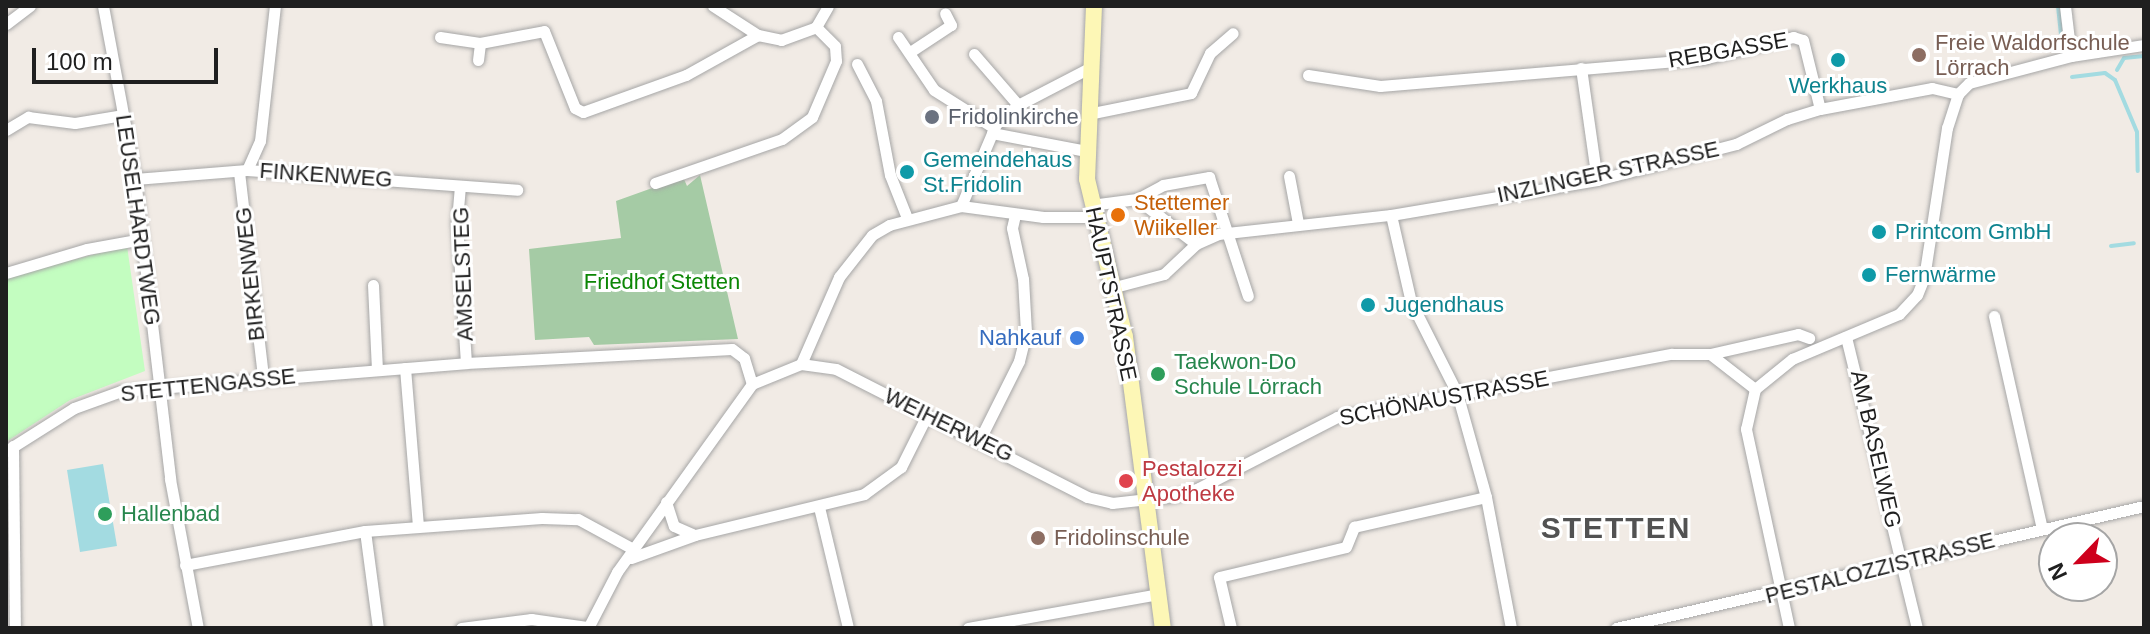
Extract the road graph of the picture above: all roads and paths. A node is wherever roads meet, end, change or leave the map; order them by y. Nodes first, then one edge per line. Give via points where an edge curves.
1 (30, 6) edge
2 (103, 6) edge
3 (275, 6) edge
4 (713, 6) edge
5 (828, 6) edge
6 (1094, 6) edge
7 (2065, 6) edge
8 (945, 13) dead end
9 (6, 24) edge
10 (816, 27) junction
11 (1233, 33) dead end
12 (758, 35) junction
13 (440, 37) dead end
14 (898, 37) dead end
15 (480, 43) junction
16 (2144, 45) edge
17 (910, 52) junction
18 (974, 54) dead end
19 (2071, 56) junction
20 (478, 60) dead end
21 (857, 64) dead end
22 (1089, 68) junction
23 (1581, 68) junction
24 (1308, 75) dead end
25 (1958, 94) junction
26 (1018, 105) junction
27 (1820, 109) junction
28 (1088, 114) junction
29 (123, 115) junction
30 (6, 130) edge
31 (993, 130) junction
32 (1086, 151) junction
33 (243, 171) junction
34 (1289, 176) dead end
35 (135, 179) junction
36 (1597, 180) junction
37 (655, 183) dead end
38 (460, 186) junction
39 (517, 190) dead end
40 (1137, 199) junction
41 (961, 206) junction
42 (1092, 211) junction
43 (1015, 215) junction
44 (1391, 215) junction
45 (907, 218) junction
46 (1298, 223) junction
47 (1228, 232) junction
48 (142, 239) junction
49 (1196, 244) junction
50 (6, 273) edge
51 (373, 285) dead end
52 (1111, 288) junction
53 (1248, 296) dead end
54 (1994, 316) dead end
55 (1846, 337) junction
56 (1809, 338) dead end
57 (1710, 354) junction
58 (466, 363) junction
59 (801, 364) junction
60 (405, 368) junction
61 (377, 370) junction
62 (263, 377) junction
63 (752, 384) junction
64 (160, 387) junction
65 (1755, 389) junction
66 (1457, 393) junction
67 (927, 415) junction
68 (980, 439) junction
69 (10, 449) edge
70 (1486, 497) junction
71 (1146, 499) junction
72 (666, 502) junction
73 (2144, 506) edge
74 (819, 507) junction
75 (2040, 522) edge
76 (2073, 522) edge
77 (418, 526) junction
78 (2038, 530) edge
79 (365, 531) junction
80 (695, 535) junction
81 (633, 549) junction
82 (624, 562) junction
83 (1902, 562) junction
84 (185, 565) junction
85 (10, 580) edge
86 (1781, 592) junction
87 (1158, 594) junction
88 (588, 627) edge
89 (15, 628) edge
90 (198, 628) edge
91 (378, 628) edge
92 (461, 628) edge
93 (848, 628) edge
94 (968, 628) edge
95 (1163, 628) edge
96 (1231, 628) edge
97 (1511, 628) edge
98 (1616, 628) edge
99 (1789, 628) edge
100 (1917, 628) edge

1 - 9 street
2 - 29 street, LEUSELHARDTWEG
3 - 33 street, BIRKENWEG via 260,141
4 - 12 street
5 - 10 street
6 - 22 street, HAUPTSTRASSE
7 - 19 street
8 - 17 street via 951,25
10 - 12 street via 781,40
10 - 37 street via 835,46 828,90 799,129
11 - 28 street via 1210,53 1191,93
12 - 15 street via 686,75 583,112 575,108 544,31
13 - 15 street
14 - 17 street
15 - 20 street
16 - 19 street
17 - 31 street via 934,90
18 - 26 street
19 - 25 street via 1984,76
21 - 45 street via 876,101 890,175
22 - 26 street
22 - 28 street, HAUPTSTRASSE
23 - 24 street, REBGASSE via 1380,86
23 - 27 street, REBGASSE via 1703,59 1793,37 1803,40
23 - 36 street
25 - 27 street, INZLINGER STRASSE via 1921,89
25 - 55 street via 1917,295 1899,314
26 - 31 street
27 - 36 street, INZLINGER STRASSE via 1736,144
28 - 32 street, HAUPTSTRASSE
29 - 30 street via 75,123 28,117
29 - 35 street, LEUSELHARDTWEG
31 - 32 street
31 - 41 street
32 - 42 street, HAUPTSTRASSE
33 - 35 street, FINKENWEG
33 - 38 street, FINKENWEG
33 - 62 street, BIRKENWEG
34 - 46 street
35 - 48 street, LEUSELHARDTWEG
36 - 44 street, INZLINGER STRASSE
38 - 39 street, FINKENWEG
38 - 58 street, AMSELSTEG via 457,224
40 - 42 street
40 - 47 street via 1163,185 1209,177
40 - 49 street
41 - 43 street
41 - 45 street
42 - 43 street
42 - 52 street, HAUPTSTRASSE
43 - 68 street via 1012,228 1023,279 1026,332 1019,361
44 - 46 street, INZLINGER STRASSE
44 - 66 street via 1411,302
45 - 59 street via 872,235 854,254
46 - 47 street, INZLINGER STRASSE
47 - 49 street, INZLINGER STRASSE
47 - 53 street
48 - 50 street
48 - 64 street, LEUSELHARDTWEG
49 - 52 street, INZLINGER STRASSE via 1164,274
51 - 61 street
52 - 71 street, HAUPTSTRASSE via 1125,337
54 - 75 street
55 - 65 street via 1792,359
55 - 83 street, AM BASELWEG
56 - 57 street, SCHÖNAUSTRASSE via 1798,334
57 - 65 street
57 - 66 street, SCHÖNAUSTRASSE via 1672,354
58 - 60 street, STETTENGASSE
58 - 63 street, STETTENGASSE via 732,349 749,369
59 - 63 street
59 - 67 street, WEIHERWEG via 836,369
60 - 61 street, STETTENGASSE
60 - 77 street
61 - 62 street, STETTENGASSE
62 - 64 street, STETTENGASSE
63 - 72 street
64 - 69 street, STETTENGASSE via 121,391 74,408
64 - 84 street, LEUSELHARDTWEG
65 - 86 street via 1746,429
66 - 70 street
66 - 71 street, SCHÖNAUSTRASSE via 1337,417 1199,488
67 - 68 street, WEIHERWEG
67 - 74 street via 901,467 887,481
68 - 71 street, WEIHERWEG via 1099,502
69 - 85 street
70 - 96 street via 1354,527 1346,547 1219,577
70 - 97 street
71 - 87 street, HAUPTSTRASSE
72 - 80 street via 674,526
72 - 81 street
73 - 76 street, PESTALOZZISTRASSE
74 - 80 street
74 - 93 street
77 - 79 street
77 - 81 street via 578,519
78 - 83 street, PESTALOZZISTRASSE
79 - 84 street
79 - 91 street
80 - 82 street via 642,550
81 - 82 street
82 - 88 street via 598,600
83 - 86 street, PESTALOZZISTRASSE
83 - 100 street, AM BASELWEG
84 - 90 street, LEUSELHARDTWEG
85 - 89 street
86 - 98 street, PESTALOZZISTRASSE
86 - 99 street
87 - 94 street
87 - 95 street, HAUPTSTRASSE
88 - 92 street via 531,619

